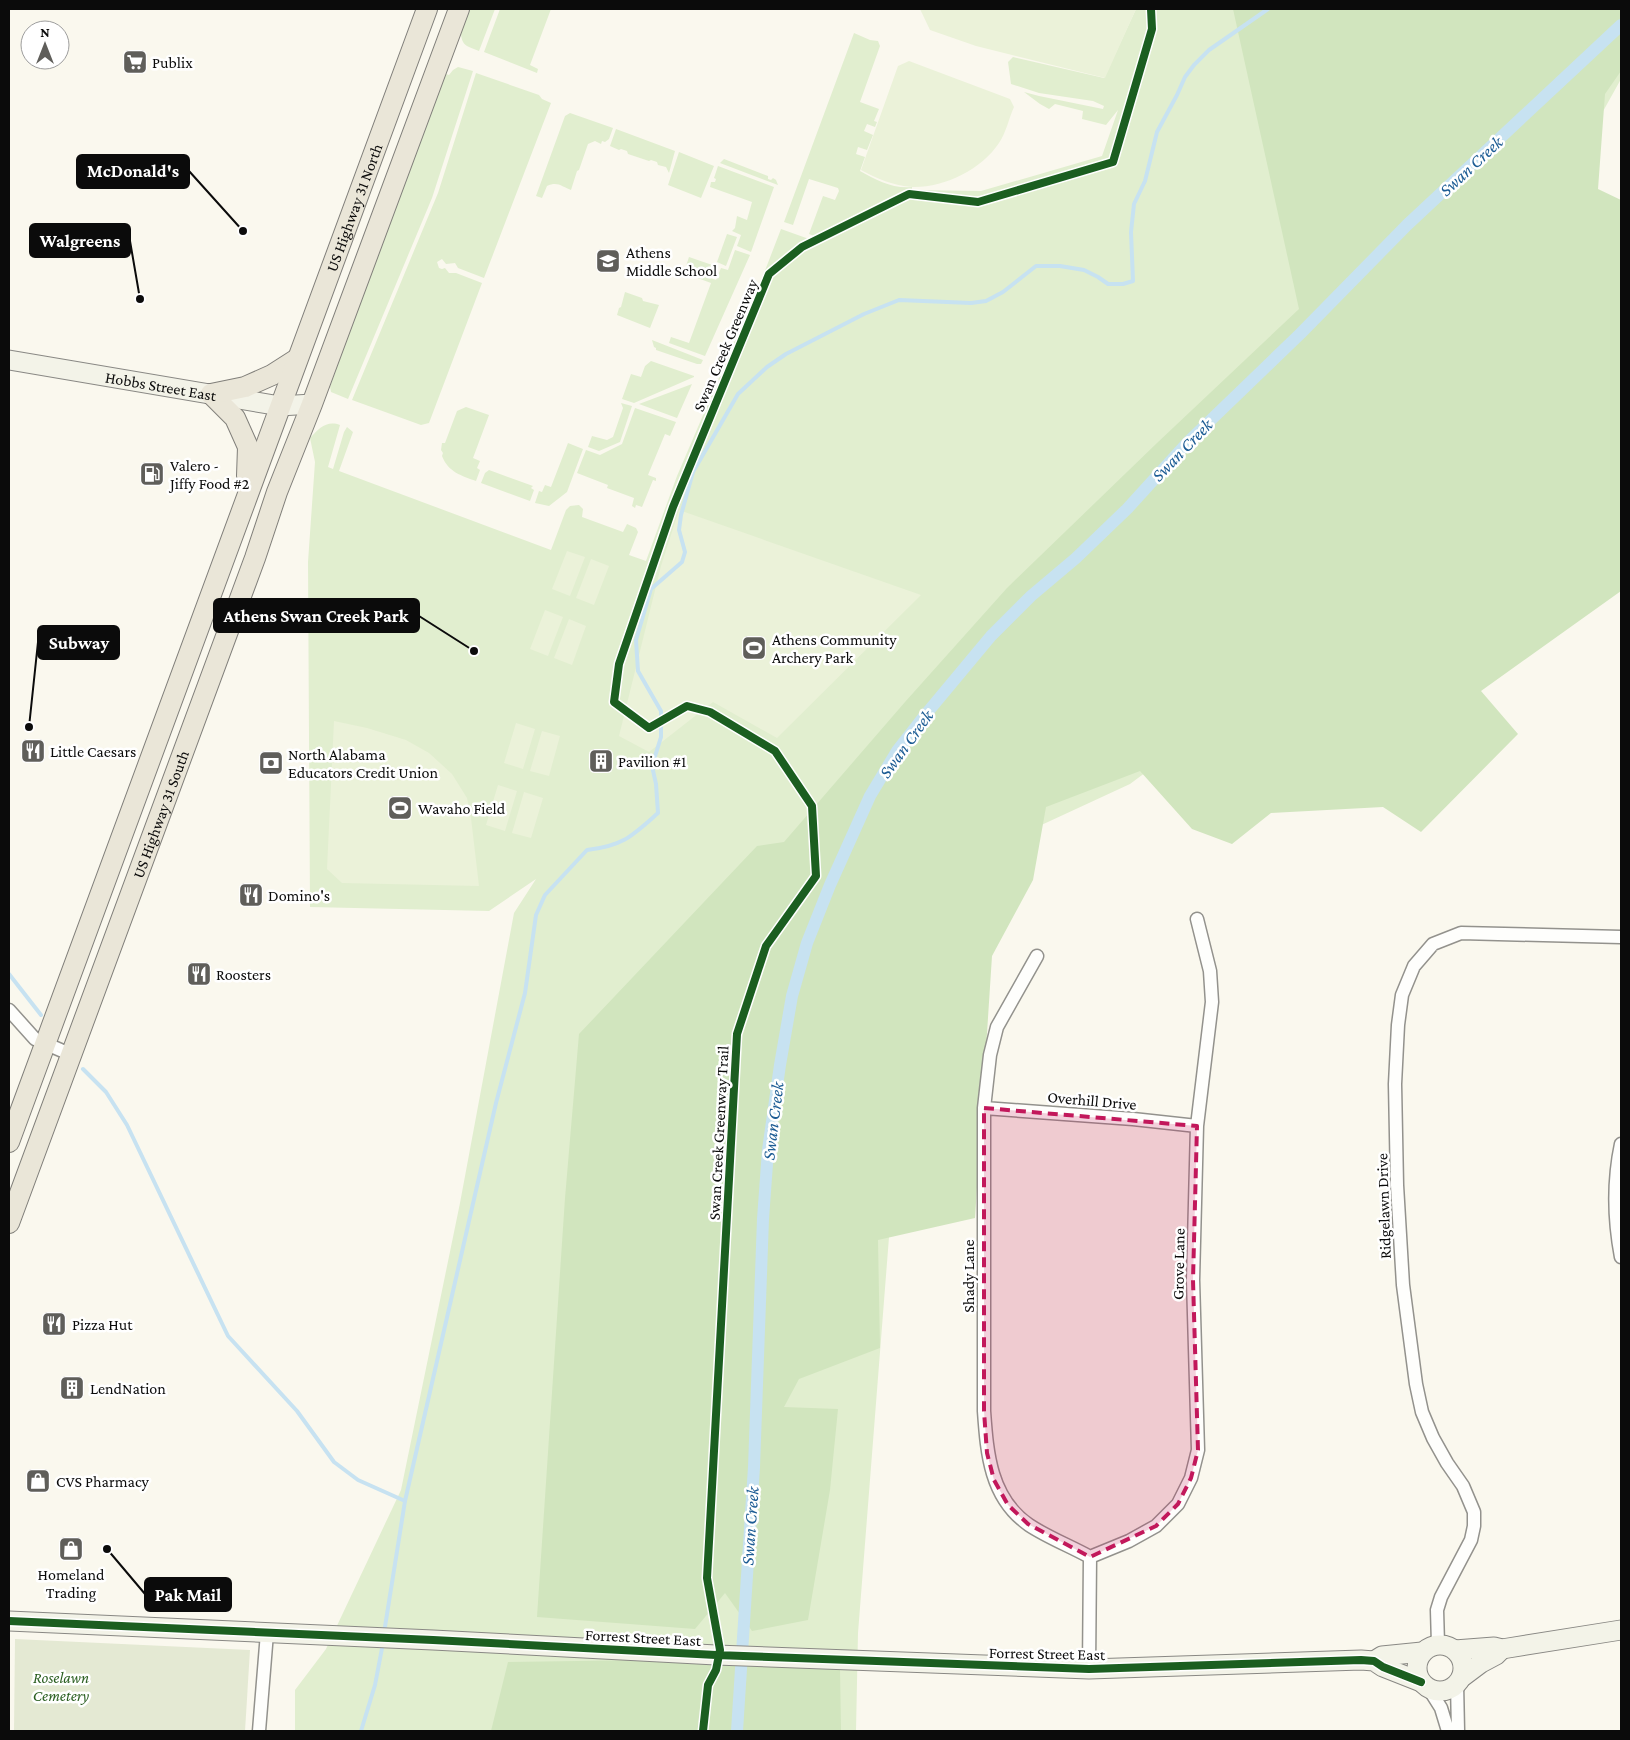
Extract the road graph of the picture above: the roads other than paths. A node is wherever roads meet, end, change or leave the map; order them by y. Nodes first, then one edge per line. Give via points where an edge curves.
1 (426, 9) edge
2 (459, 9) edge
3 (297, 359) junction
4 (9, 360) edge
5 (211, 394) junction
6 (312, 404) junction
7 (280, 406) junction
8 (247, 494) junction
9 (1197, 919) dead end
10 (1621, 937) edge
11 (1037, 956) dead end
12 (9, 1010) edge
13 (45, 1042) junction
14 (72, 1055) junction
15 (984, 1108) junction
16 (1197, 1126) junction
17 (9, 1142) edge
18 (1621, 1144) edge
19 (9, 1223) edge
20 (1621, 1257) edge
21 (1090, 1557) junction
22 (9, 1621) edge
23 (1621, 1630) edge
24 (267, 1633) junction
25 (1438, 1649) junction
26 (1502, 1649) junction
27 (1374, 1661) junction
28 (1089, 1669) junction
29 (1459, 1681) junction
30 (1425, 1685) junction
31 (259, 1731) edge
32 (1448, 1731) edge
33 (1458, 1731) edge

1 - 3 main road, US Highway 31 North
2 - 6 main road, US Highway 31 North
3 - 5 main road via 245,387
3 - 7 main road, US Highway 31 North
4 - 5 street, Hobbs Street East
5 - 7 street, Hobbs Street East
5 - 8 main road via 235,418 248,446
6 - 7 street, Hobbs Street East
6 - 14 main road, US Highway 31 South
7 - 8 main road, US Highway 31 South
8 - 13 main road, US Highway 31 South
9 - 16 street, Grove Lane via 1210,971 1212,1002
10 - 25 street, Ridgelawn Drive via 1461,933 1433,944 1414,966 1402,995 1395,1084 1402,1286 1422,1412 1474,1512 1471,1540 1437,1610
11 - 15 street, Shady Lane via 997,1027
12 - 13 street via 35,1039
13 - 14 street
13 - 17 main road, US Highway 31 South
14 - 19 main road, US Highway 31 South
15 - 16 street, Overhill Drive
15 - 21 street, Shady Lane via 984,1411 987,1453 994,1480 1008,1505 1028,1524
16 - 21 street, Grove Lane via 1193,1280 1198,1450 1192,1478 1178,1504 1156,1526
18 - 20 street via 1616,1167
21 - 28 street
22 - 24 street, Forrest Street East
23 - 26 street, Forrest Street East
24 - 28 street, Forrest Street East
24 - 31 street
25 - 26 street, Forrest Street East
25 - 27 street, Forrest Street East via 1382,1656
25 - 29 street via 1462,1660 1463,1672
25 - 30 street via 1416,1663
26 - 29 street, Forrest Street East
27 - 28 street, Forrest Street East
27 - 30 street, Forrest Street East
29 - 30 street via 1447,1690 1435,1691
29 - 33 street
30 - 32 street via 1441,1708

